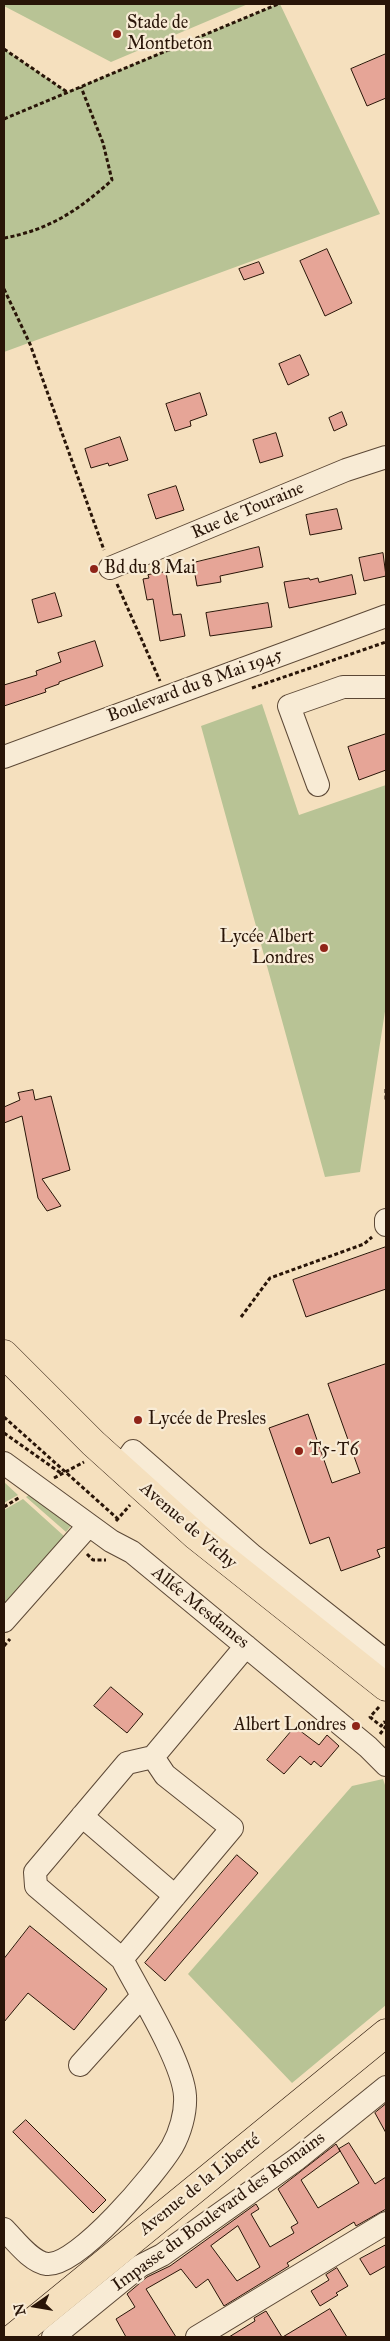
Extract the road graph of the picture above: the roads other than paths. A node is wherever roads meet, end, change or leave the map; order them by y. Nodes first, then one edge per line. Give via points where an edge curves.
1 (386, 457) edge
2 (110, 568) road end
3 (386, 616) edge
4 (386, 686) edge
5 (4, 757) edge
6 (318, 785) dead end
7 (386, 1220) edge
8 (386, 1225) edge
9 (4, 1354) edge
10 (4, 1463) edge
11 (89, 1525) junction
12 (4, 1621) edge
13 (246, 1646) junction
14 (385, 1685) edge
15 (154, 1757) junction
16 (386, 1765) edge
17 (82, 1816) junction
18 (175, 1896) junction
19 (122, 1959) junction
20 (142, 1996) junction
21 (386, 2033) edge
22 (80, 2065) dead end
23 (386, 2087) edge
24 (386, 2223) edge
25 (4, 2229) edge
26 (14, 2337) edge
27 (53, 2337) edge
28 (197, 2337) edge

1 - 2 street, Rue de Touraine via 346,470
3 - 5 street, Boulevard du 8 Mai 1945
4 - 6 street via 343,687 289,706
7 - 8 street
9 - 14 main road, Avenue de Vichy via 93,1443 127,1460 196,1536
10 - 11 street, Allée Mesdames
11 - 12 street
11 - 13 street, Allée Mesdames via 132,1552
13 - 15 street
13 - 16 street, Allée Mesdames
15 - 17 street via 127,1763
15 - 18 street via 165,1774 232,1828
17 - 18 street
17 - 19 street via 35,1872 36,1886
18 - 19 street
19 - 20 street
20 - 22 street
20 - 25 street via 177,2065 185,2096 181,2124 172,2146 107,2226 62,2260 49,2264 37,2261
21 - 26 main road, Avenue de la Liberté
23 - 27 street, Impasse du Boulevard des Romains via 297,2159 162,2255 140,2266
24 - 28 street

